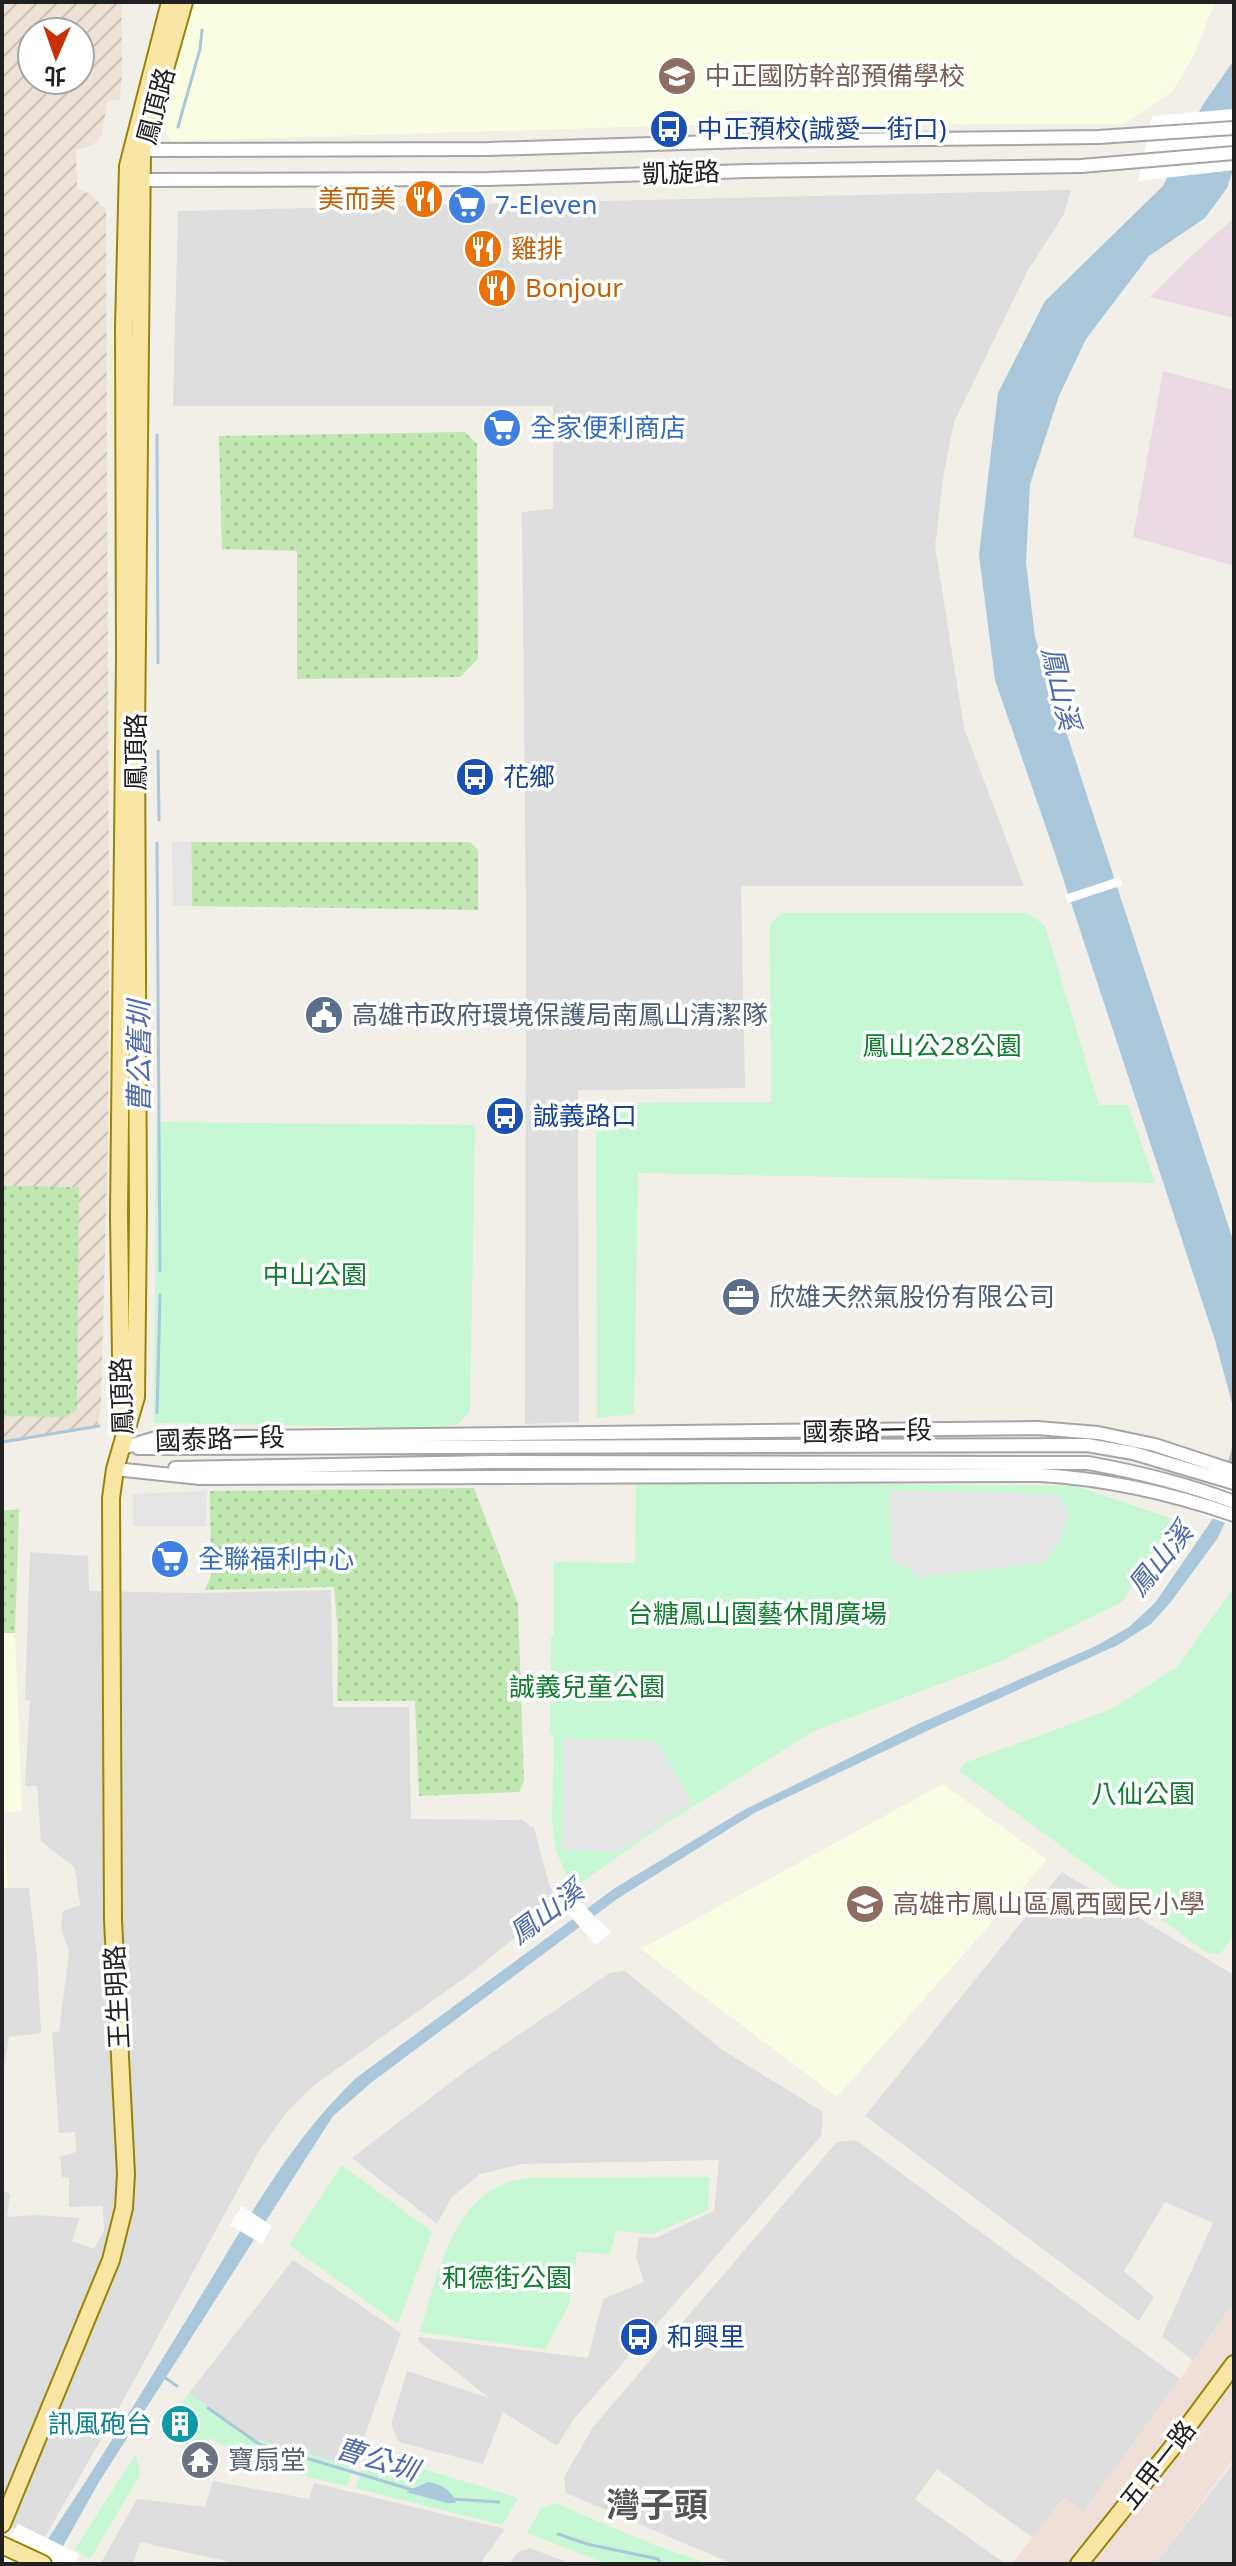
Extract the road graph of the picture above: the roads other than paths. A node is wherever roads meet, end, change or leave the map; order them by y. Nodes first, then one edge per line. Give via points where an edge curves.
1 (170, 2) edge
2 (184, 2) edge
3 (1234, 128) edge
4 (137, 148) junction
5 (1234, 153) edge
6 (135, 180) junction
7 (122, 1448) junction
8 (1207, 1468) junction
9 (115, 1469) junction
10 (417, 1470) junction
11 (1234, 1471) edge
12 (1234, 1483) edge
13 (1234, 1502) edge
14 (1234, 1515) edge
15 (1234, 2364) edge
16 (2, 2524) edge
17 (9, 2548) edge
18 (43, 2564) edge
19 (1079, 2564) edge

1 - 4 main road, 鳳頂路
2 - 4 main road, 鳳頂路
3 - 4 street, 凱旋路 via 1138,136 488,149
4 - 6 main road, 鳳頂路
5 - 6 street, 凱旋路 via 1081,166 489,179
6 - 7 main road, 鳳頂路 via 136,1397
7 - 8 street, 國泰路一段 via 1087,1445
7 - 9 main road, 王生明路
8 - 11 street
8 - 12 street
9 - 10 street, 國泰路一段
9 - 16 main road, 王生明路 via 111,1812 124,2208 111,2260
10 - 13 street, 國泰路一段 via 490,1462 1088,1463 1130,1470
10 - 14 street, 國泰路一段 via 1085,1477
15 - 19 main road, 五甲一路
17 - 18 main road

